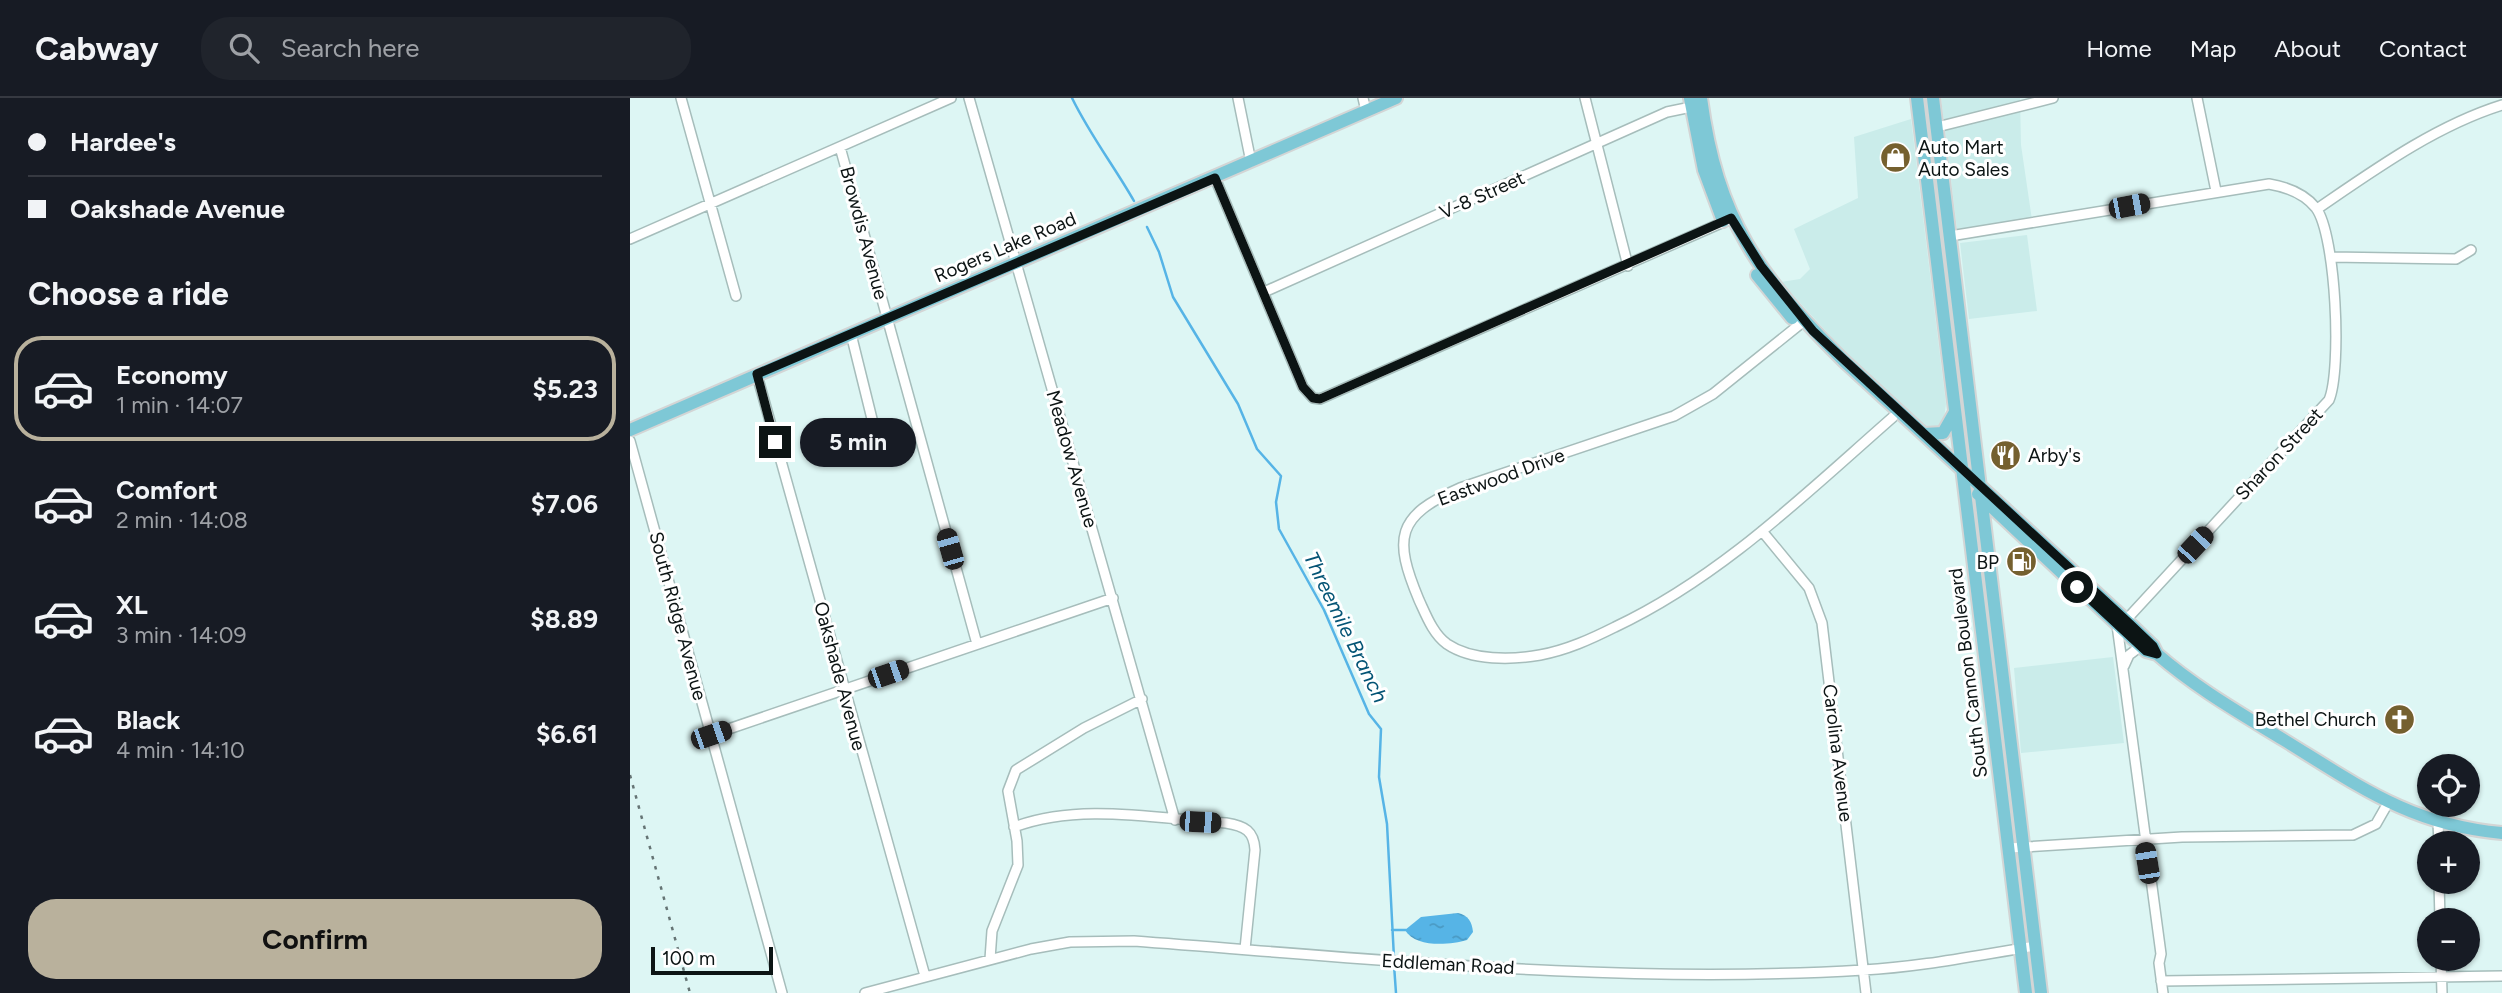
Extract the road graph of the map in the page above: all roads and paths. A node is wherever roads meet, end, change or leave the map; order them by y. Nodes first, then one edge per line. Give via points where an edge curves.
1 (681, 98) edge
2 (951, 98) edge
3 (969, 98) edge
4 (1238, 98) edge
5 (1396, 98) edge
6 (1586, 98) edge
7 (1917, 98) edge
8 (1933, 98) edge
9 (2053, 98) edge
10 (2197, 98) edge
11 (1696, 102) edge
12 (1365, 105) edge
13 (2502, 105) edge
14 (1937, 127) junction
15 (1597, 144) junction
16 (840, 147) junction
17 (1251, 162) junction
18 (1215, 178) junction
19 (1927, 183) junction
20 (2216, 191) junction
21 (709, 204) junction
22 (2316, 209) junction
23 (1727, 220) junction
24 (1950, 236) junction
25 (630, 239) edge
26 (2471, 250) dead end
27 (2331, 257) junction
28 (1017, 263) junction
29 (1628, 266) junction
30 (1264, 292) junction
31 (736, 296) dead end
32 (887, 318) junction
33 (1801, 323) junction
34 (851, 334) junction
35 (757, 374) junction
36 (1955, 412) junction
37 (1893, 417) junction
38 (874, 427) dead end
39 (630, 430) edge
40 (1924, 434) junction
41 (630, 441) edge
42 (1963, 473) junction
43 (1979, 489) junction
44 (1762, 531) junction
45 (1112, 598) junction
46 (2121, 622) junction
47 (977, 644) junction
48 (2141, 646) junction
49 (2157, 654) junction
50 (2123, 667) junction
51 (844, 689) junction
52 (1142, 699) junction
53 (711, 735) junction
54 (2388, 803) junction
55 (1175, 820) junction
56 (2438, 823) junction
57 (1014, 827) junction
58 (2438, 831) edge
59 (2502, 832) edge
60 (2144, 840) junction
61 (2024, 847) junction
62 (2009, 848) junction
63 (2036, 946) junction
64 (2021, 948) junction
65 (1245, 949) junction
66 (990, 959) junction
67 (1865, 970) junction
68 (2441, 971) edge
69 (925, 976) junction
70 (2502, 976) edge
71 (2441, 977) junction
72 (2161, 981) junction
73 (782, 993) edge
74 (865, 993) edge
75 (1866, 993) edge
76 (2026, 993) edge
77 (2041, 993) edge
78 (2163, 993) edge
79 (2442, 993) edge

1 - 21 street
2 - 16 street
3 - 28 street, Meadow Avenue
4 - 17 street
5 - 12 main road, Rogers Lake Road
6 - 15 street
7 - 19 main road, South Cannon Boulevard
8 - 14 main road, South Cannon Boulevard
9 - 14 street
10 - 20 street
11 - 15 street, V-8 Street
11 - 23 main road
12 - 17 main road, Rogers Lake Road
13 - 22 street via 2452,126
14 - 24 main road, South Cannon Boulevard
15 - 29 street
15 - 30 street, V-8 Street
16 - 21 street
16 - 32 street, Browdis Avenue
17 - 18 main road, Rogers Lake Road
18 - 28 main road, Rogers Lake Road
18 - 30 street
19 - 24 main road via 1941,225
19 - 36 main road, South Cannon Boulevard
20 - 22 street via 2283,186
20 - 24 street
21 - 25 street
21 - 31 street
22 - 27 street, Sharon Street
23 - 29 street
23 - 33 main road
24 - 43 main road, South Cannon Boulevard
26 - 27 street via 2456,259
27 - 46 street, Sharon Street via 2336,374 2329,400
28 - 32 main road, Rogers Lake Road
28 - 45 street, Meadow Avenue
29 - 30 street via 1331,396 1313,398 1303,387
32 - 34 main road, Rogers Lake Road
32 - 47 street, Browdis Avenue
33 - 37 main road
33 - 40 main road
33 - 44 street, Eastwood Drive via 1713,394 1674,416 1434,499 1412,519 1402,550 1425,613 1442,640 1471,655 1508,657 1567,648 1636,617 1696,583
34 - 35 main road, Rogers Lake Road
34 - 38 street
35 - 39 main road, Rogers Lake Road
35 - 51 street, Oakshade Avenue
36 - 40 main road via 1942,433
36 - 42 main road, South Cannon Boulevard
37 - 42 main road
37 - 44 street, Eastwood Drive
40 - 42 main road
41 - 53 street, South Ridge Avenue
42 - 43 main road
42 - 62 main road, South Cannon Boulevard
43 - 46 main road
43 - 61 main road, South Cannon Boulevard
44 - 67 street, Carolina Avenue via 1809,589 1822,622
45 - 47 street
45 - 52 street, Meadow Avenue
46 - 48 main road
46 - 49 main road
46 - 50 street
47 - 51 street
48 - 49 main road
48 - 50 street
49 - 54 main road via 2202,689
50 - 60 street
51 - 53 street
51 - 69 street, Oakshade Avenue
52 - 55 street, Meadow Avenue
52 - 57 street via 1016,770 1008,792
53 - 73 street, South Ridge Avenue
54 - 56 main road
54 - 60 street via 2376,824 2353,835
55 - 57 street via 1061,815
55 - 65 street via 1236,825 1252,835 1255,850
56 - 58 street
56 - 59 main road
57 - 66 street via 1018,865 992,931
60 - 61 street
60 - 72 street
61 - 62 street
61 - 63 main road, South Cannon Boulevard
62 - 64 main road, South Cannon Boulevard
63 - 64 street, Eddleman Road
63 - 77 main road, South Cannon Boulevard
64 - 67 street, Eddleman Road
64 - 76 main road, South Cannon Boulevard
65 - 66 street, Eddleman Road via 1086,941
65 - 67 street, Eddleman Road via 1435,965 1750,974
66 - 69 street, Eddleman Road
67 - 75 street, Carolina Avenue
68 - 71 street
69 - 74 street, Eddleman Road
70 - 71 street
71 - 72 street
71 - 79 street
72 - 78 street

